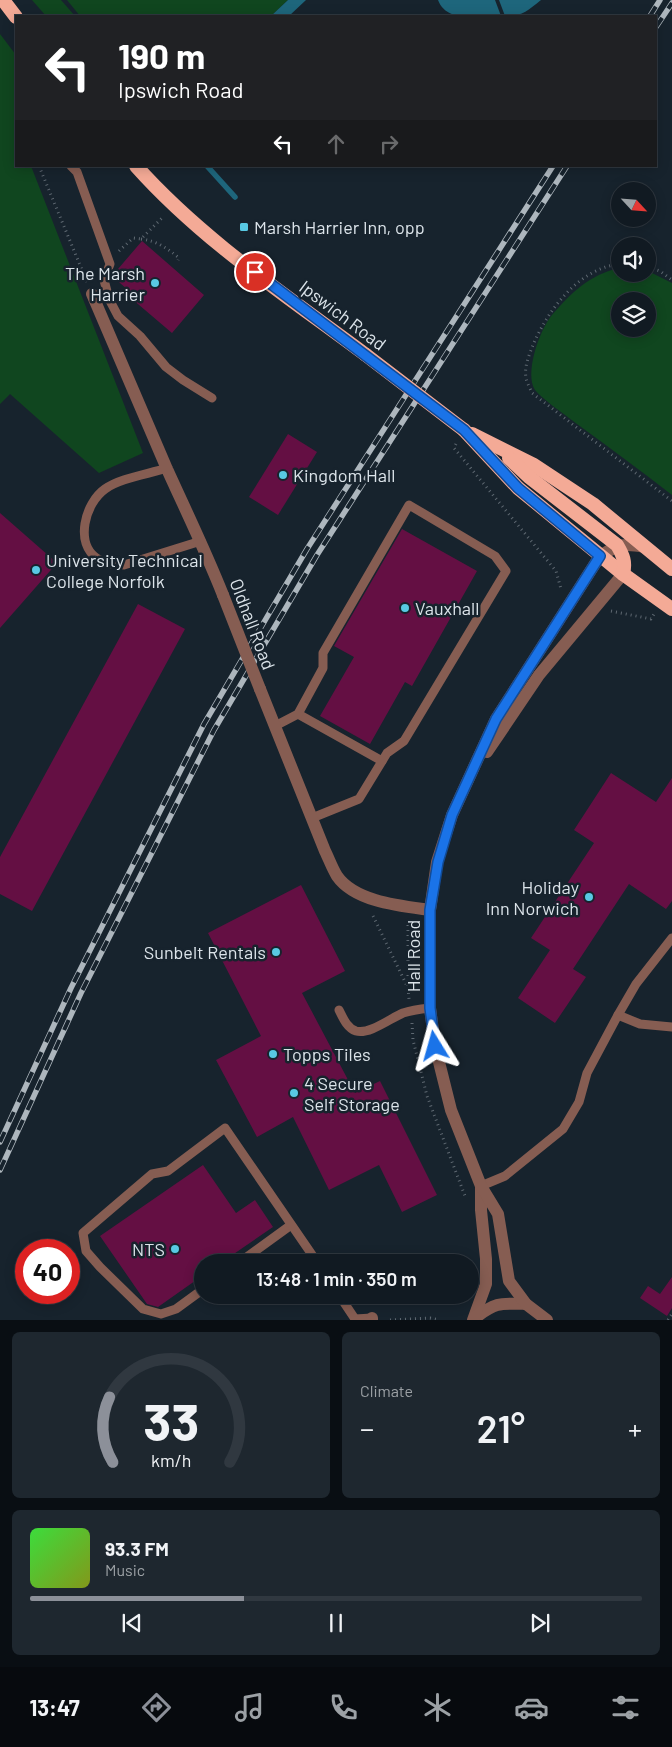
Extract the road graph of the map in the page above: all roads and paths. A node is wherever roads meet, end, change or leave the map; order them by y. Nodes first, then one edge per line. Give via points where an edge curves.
1 (3, 0) edge
2 (15, 15) edge
3 (39, 167) edge
4 (72, 167) edge
5 (137, 167) edge
6 (159, 222) dead end
7 (141, 239) junction
8 (108, 258) junction
9 (178, 260) dead end
10 (611, 265) edge
11 (656, 270) edge
12 (672, 280) edge
13 (92, 294) joint
14 (212, 398) dead end
15 (464, 430) junction
16 (499, 448) junction
17 (167, 468) junction
18 (672, 501) edge
19 (201, 541) junction
20 (616, 545) junction
21 (645, 547) junction
22 (600, 556) junction
23 (672, 569) edge
24 (623, 574) junction
25 (559, 595) dead end
26 (668, 606) edge
27 (608, 611) dead end
28 (298, 714) junction
29 (275, 726) junction
30 (382, 761) junction
31 (466, 783) junction
32 (312, 818) junction
33 (408, 907) junction
34 (430, 910) junction
35 (672, 938) edge
36 (408, 988) dead end
37 (430, 1008) junction
38 (339, 1010) dead end
39 (618, 1015) junction
40 (672, 1027) edge
41 (482, 1186) junction
42 (291, 1225) junction
43 (251, 1254) edge
44 (311, 1254) edge
45 (194, 1296) edge
46 (345, 1304) edge
47 (526, 1304) junction
48 (672, 1314) edge
49 (372, 1319) edge
50 (474, 1319) edge
51 (390, 1320) edge
52 (439, 1320) edge
53 (547, 1320) edge
54 (668, 1320) edge

1 - 2 highway
3 - 13 path
4 - 8 lane via 77,172
5 - 15 highway, Ipswich Road, bridge via 174,205 239,260
6 - 7 path
7 - 8 path via 133,238
7 - 9 path via 152,240 165,247 180,258
8 - 14 lane via 110,264 104,280 118,316 140,336 166,368
10 - 18 path via 582,279 561,298 541,326 527,359 526,378 532,392
11 - 12 path
13 - 17 street, Oldhall Road
15 - 16 highway, Ipswich Road
15 - 22 highway, Ipswich Road via 518,488
15 - 25 path via 454,448 556,571 562,587
16 - 20 highway, Ipswich Road via 529,477
16 - 21 highway, Ipswich Road via 534,465 593,504
17 - 19 street, Oldhall Road
17 - 19 lane via 116,483 104,490 87,515 84,531 88,548 97,559 111,565 124,565
19 - 29 street, Oldhall Road, bridge
20 - 21 street
20 - 22 street, Hall Road
20 - 24 highway via 623,555
21 - 23 highway, Ipswich Road
22 - 24 highway, Ipswich Road
22 - 31 street, Hall Road via 496,719
24 - 26 highway, Ipswich Road
24 - 31 street, Hall Road via 539,675
26 - 27 path via 651,618
28 - 29 lane
28 - 30 lane
28 - 30 lane via 323,668 323,653 409,505 495,556 506,570 404,741 387,753
29 - 32 street, Oldhall Road
30 - 32 lane via 359,799
31 - 34 street, Hall Road via 452,815 438,862
32 - 33 street, Oldhall Road via 337,876 348,887 363,895
33 - 34 street, Oldhall Road
33 - 36 path
34 - 37 street, Hall Road
35 - 39 lane via 636,984
37 - 38 lane via 403,1014 359,1032 347,1026
37 - 41 street, Hall Road via 435,1046 451,1110
39 - 40 lane via 640,1024
39 - 41 lane via 587,1073 579,1102 563,1129 505,1176
41 - 47 street, Hall Road via 498,1214 509,1281
41 - 50 street, Hall Road via 486,1284
42 - 43 lane
42 - 44 lane
42 - 45 lane via 225,1128 168,1171 152,1174 83,1233 86,1251 143,1309 161,1314 176,1309
46 - 49 lane via 355,1319
47 - 50 street, Hall Road via 502,1303 488,1308
47 - 53 street, Hall Road
48 - 54 path
51 - 52 path

